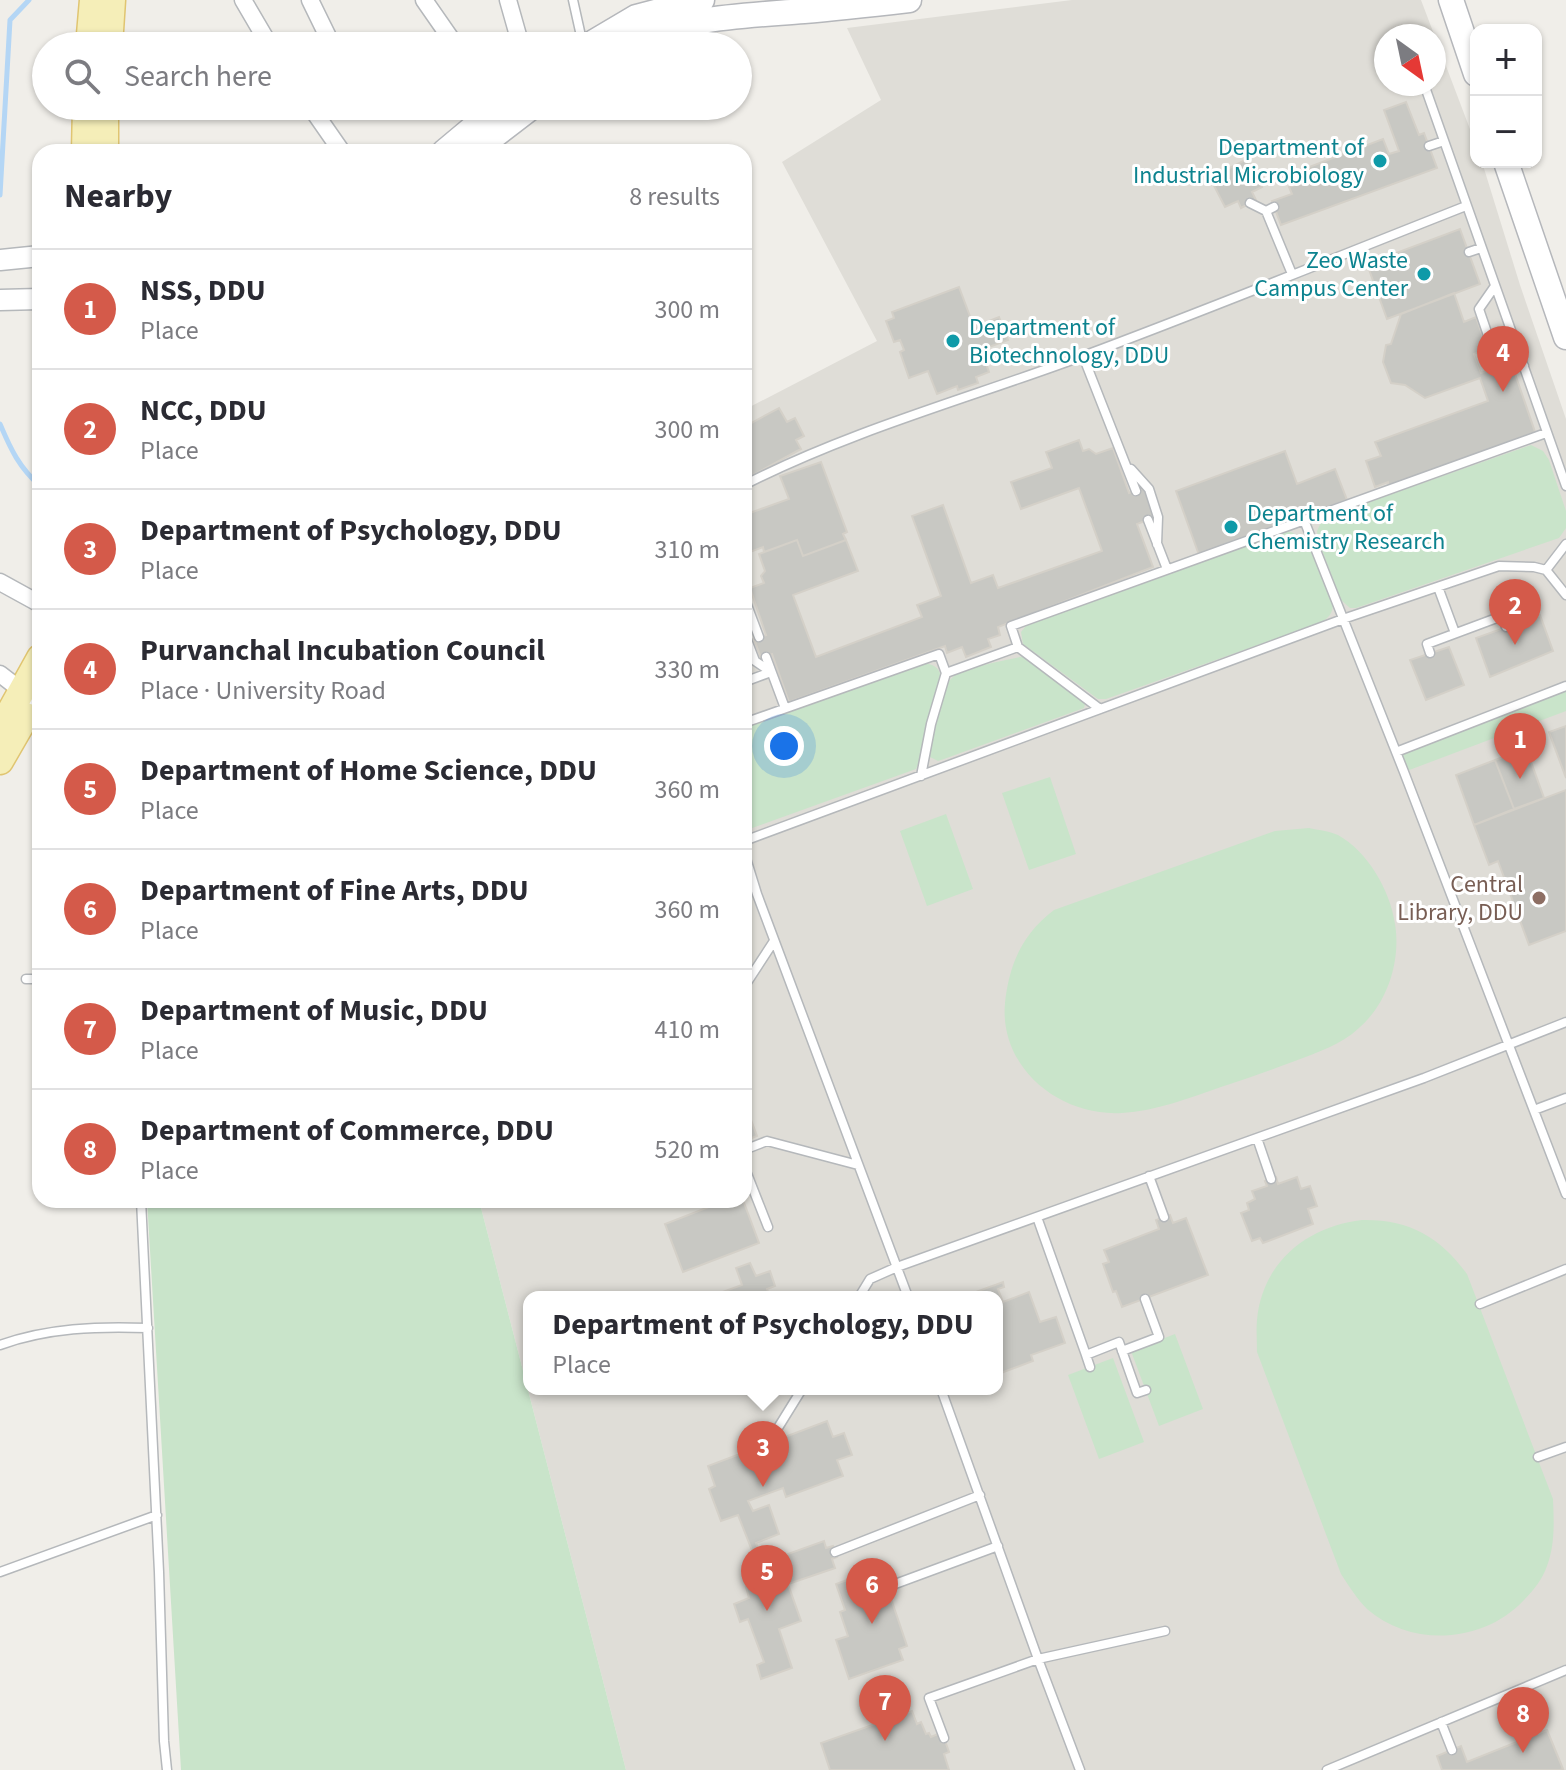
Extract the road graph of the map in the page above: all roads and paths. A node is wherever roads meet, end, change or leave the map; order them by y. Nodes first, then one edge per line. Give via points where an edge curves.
1 (93, 0) edge
2 (112, 0) edge
3 (243, 0) edge
4 (310, 0) edge
5 (424, 0) edge
6 (508, 0) edge
7 (573, 0) edge
8 (702, 0) edge
9 (909, 0) edge
10 (1451, 0) edge
11 (90, 32) edge
12 (110, 32) edge
13 (262, 32) edge
14 (326, 32) edge
15 (446, 32) edge
16 (517, 32) edge
17 (581, 32) edge
18 (610, 32) edge
19 (657, 32) edge
20 (1470, 56) edge
21 (1428, 96) edge
22 (86, 120) edge
23 (105, 120) edge
24 (320, 120) edge
25 (482, 120) edge
26 (515, 120) edge
27 (1444, 141) junction
28 (85, 144) edge
29 (105, 144) edge
30 (336, 144) edge
31 (454, 144) edge
32 (483, 144) edge
33 (1429, 146) dead end
34 (1508, 168) edge
35 (1250, 203) dead end
36 (1466, 206) junction
37 (1481, 248) junction
38 (1469, 252) dead end
39 (32, 257) edge
40 (0, 260) edge
41 (1292, 274) junction
42 (1495, 286) junction
43 (32, 299) edge
44 (0, 300) edge
45 (1566, 337) edge
46 (1083, 356) junction
47 (1524, 366) junction
48 (1546, 433) junction
49 (1125, 462) junction
50 (752, 480) edge
51 (1566, 486) edge
52 (1136, 491) dead end
53 (1148, 520) dead end
54 (1304, 520) junction
55 (1157, 544) junction
56 (1566, 544) edge
57 (1167, 569) junction
58 (1546, 570) junction
59 (0, 582) edge
60 (1438, 587) junction
61 (1566, 595) edge
62 (32, 600) edge
63 (752, 619) edge
64 (1343, 619) junction
65 (1506, 627) dead end
66 (1455, 633) junction
67 (759, 637) dead end
68 (1018, 647) junction
69 (752, 653) edge
70 (1430, 653) dead end
71 (766, 657) dead end
72 (771, 672) junction
73 (946, 673) junction
74 (0, 674) edge
75 (752, 679) edge
76 (1566, 686) edge
77 (32, 695) edge
78 (785, 708) junction
79 (1100, 709) junction
80 (752, 720) edge
81 (0, 730) edge
82 (1396, 752) junction
83 (0, 761) edge
84 (921, 776) junction
85 (752, 838) edge
86 (752, 878) edge
87 (774, 941) junction
88 (752, 975) edge
89 (26, 979) dead end
90 (32, 979) edge
91 (1566, 1022) edge
92 (1509, 1045) junction
93 (1566, 1098) edge
94 (1534, 1110) junction
95 (1257, 1138) junction
96 (752, 1144) edge
97 (858, 1165) junction
98 (1149, 1176) junction
99 (1271, 1179) dead end
100 (752, 1186) edge
101 (1566, 1194) edge
102 (141, 1208) edge
103 (1037, 1217) junction
104 (1164, 1217) dead end
105 (768, 1227) dead end
106 (897, 1267) junction
107 (1566, 1269) edge
108 (863, 1291) edge
109 (906, 1291) edge
110 (1145, 1299) dead end
111 (1480, 1304) dead end
112 (148, 1328) junction
113 (0, 1345) edge
114 (1122, 1351) junction
115 (1086, 1355) junction
116 (1090, 1367) dead end
117 (1146, 1390) dead end
118 (798, 1395) edge
119 (943, 1395) edge
120 (768, 1444) dead end
121 (1566, 1447) edge
122 (1538, 1457) dead end
123 (980, 1495) junction
124 (157, 1515) junction
125 (998, 1546) junction
126 (835, 1552) dead end
127 (0, 1572) edge
128 (887, 1587) dead end
129 (1165, 1631) dead end
130 (1038, 1659) junction
131 (1566, 1670) edge
132 (1441, 1722) junction
133 (944, 1738) dead end
134 (1452, 1750) dead end
135 (167, 1770) edge
136 (1080, 1770) edge
137 (1327, 1770) edge

1 - 11 main road
2 - 12 main road
3 - 13 street
4 - 14 street
5 - 15 street
6 - 16 street
7 - 17 lane
8 - 18 main road via 636,17
9 - 19 main road via 722,17
10 - 20 main road
21 - 27 lane
22 - 28 main road
23 - 29 main road
24 - 30 street
25 - 31 main road
26 - 32 main road
27 - 33 lane
27 - 36 lane
34 - 45 main road
35 - 41 lane via 1270,209
36 - 37 lane
36 - 41 lane
37 - 38 lane
37 - 42 lane
39 - 40 street
41 - 46 lane
42 - 47 lane
42 - 47 lane via 1479,309 1484,333 1494,353
43 - 44 street
46 - 49 lane
46 - 50 lane via 970,390
47 - 48 lane
48 - 51 lane
48 - 54 lane
49 - 52 lane
49 - 55 lane via 1149,489 1158,517
53 - 55 lane
54 - 57 lane
54 - 64 lane
55 - 57 lane
56 - 58 lane
57 - 68 lane via 1011,626
58 - 60 lane via 1499,566
58 - 61 lane
59 - 62 street
60 - 64 lane
60 - 66 lane
63 - 67 lane
64 - 79 lane
64 - 82 lane
65 - 66 lane via 1502,616
66 - 70 lane via 1427,644
68 - 73 lane via 980,656
68 - 79 lane
69 - 72 lane
71 - 72 lane
72 - 75 lane
72 - 78 lane
73 - 78 lane via 939,654
73 - 84 lane
74 - 77 street
76 - 82 lane
77 - 81 main road
77 - 83 main road
78 - 80 lane
79 - 84 lane
82 - 92 lane
84 - 85 lane
86 - 87 lane
87 - 88 lane
87 - 97 lane
89 - 90 lane
91 - 92 lane
92 - 94 lane
92 - 95 lane
93 - 94 lane
94 - 101 lane
95 - 98 lane
95 - 99 lane
96 - 97 lane via 767,1141
97 - 106 lane
98 - 103 lane
98 - 104 lane
100 - 105 lane
102 - 112 lane
103 - 106 lane
103 - 115 lane
106 - 108 lane via 870,1279
106 - 109 lane
107 - 111 lane
110 - 114 lane via 1160,1338
112 - 113 lane via 58,1331
112 - 124 lane
114 - 115 lane via 1119,1342
114 - 117 lane via 1137,1393
115 - 116 lane
118 - 120 lane
119 - 123 lane
121 - 122 lane
123 - 125 lane
123 - 126 lane
124 - 127 lane
124 - 135 lane
125 - 128 lane
125 - 130 lane
129 - 130 lane
130 - 133 lane via 929,1698
130 - 136 lane
131 - 132 lane
132 - 134 lane
132 - 137 lane

